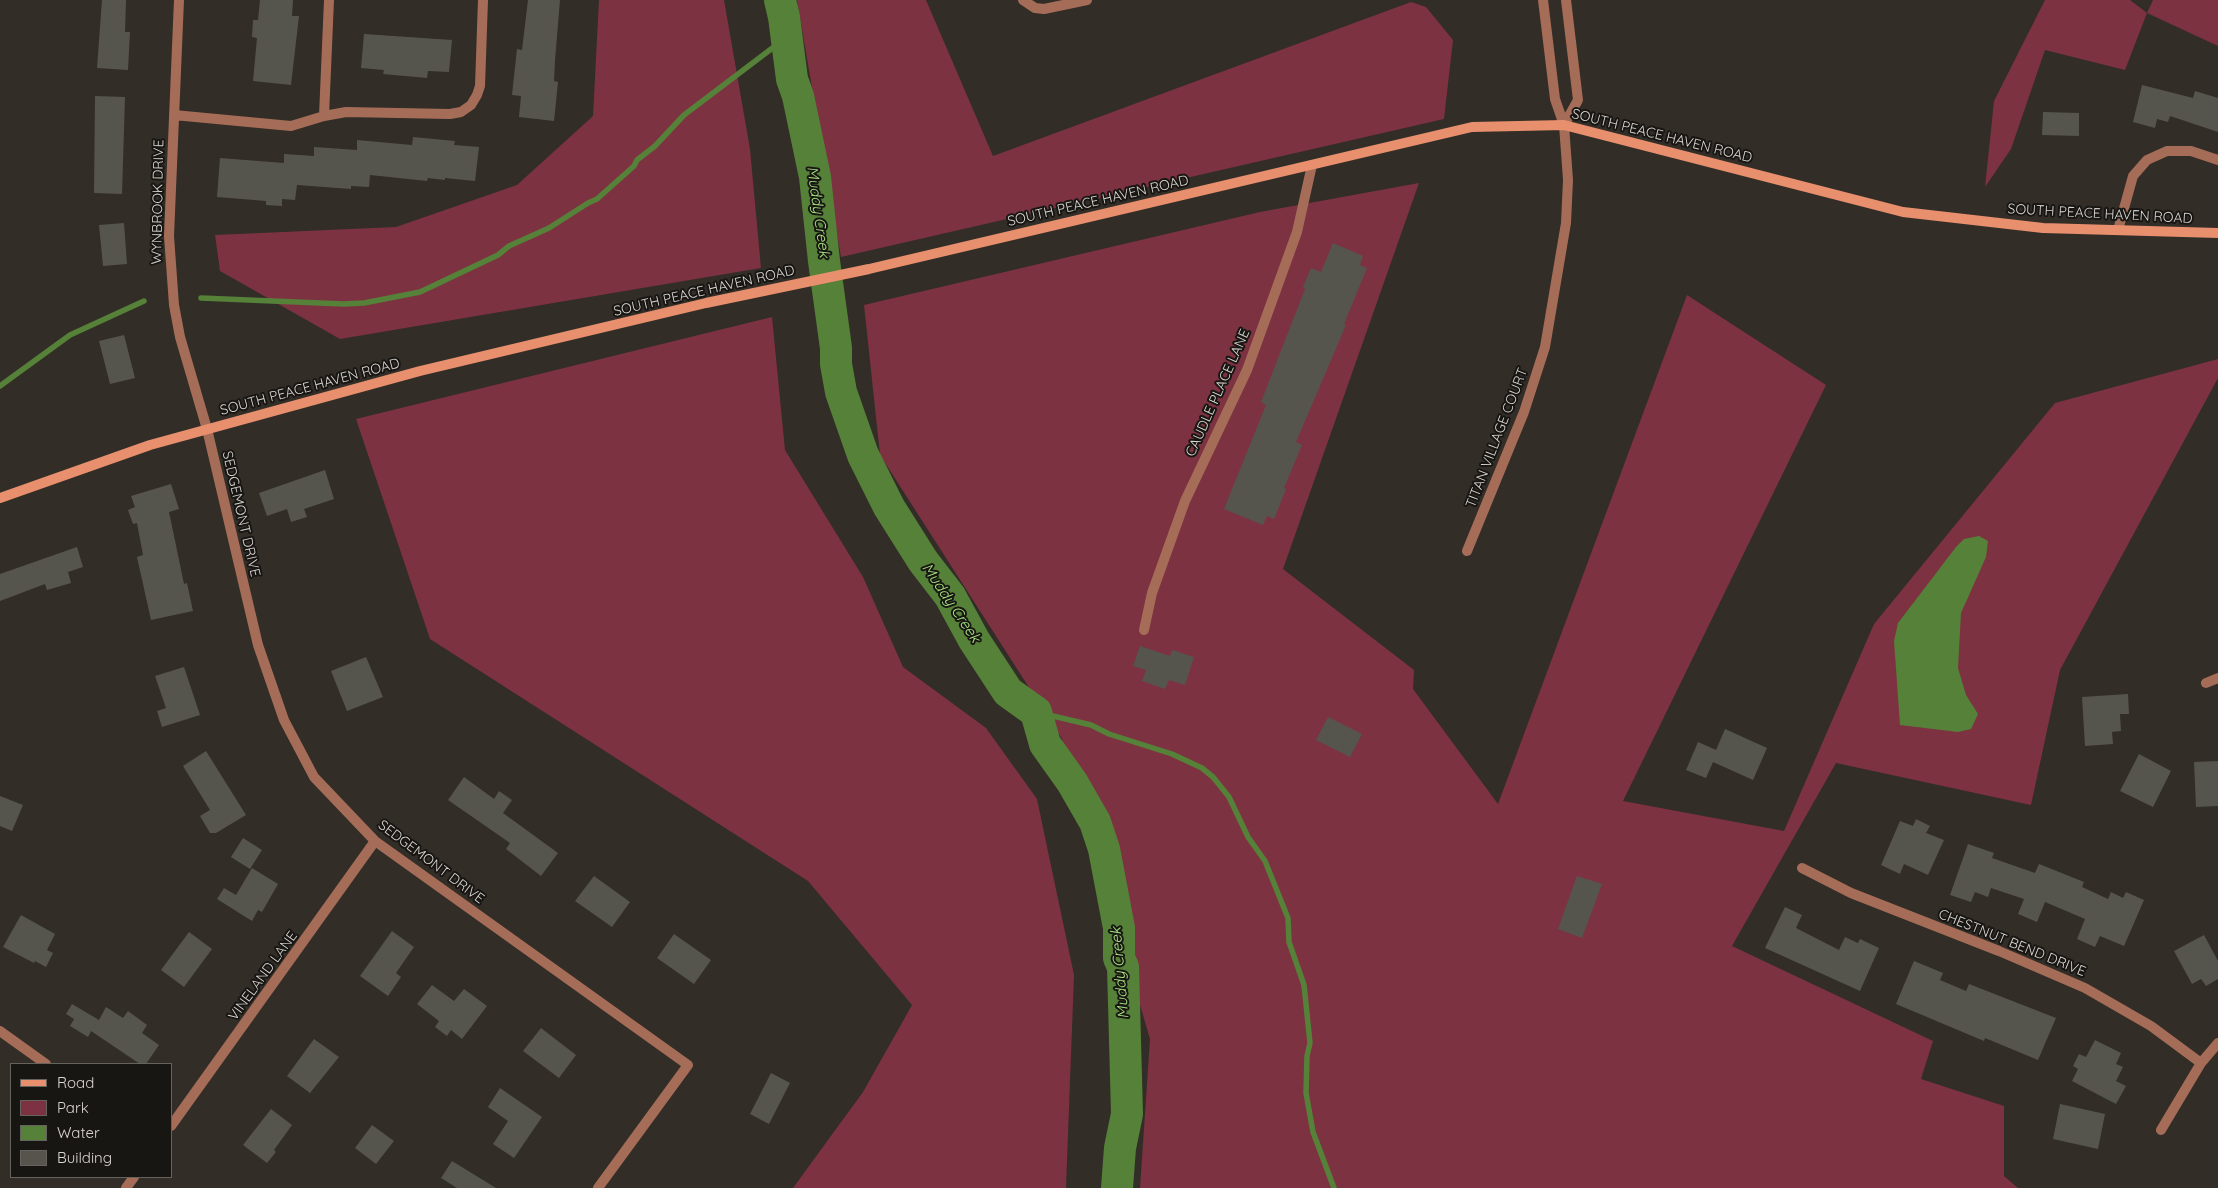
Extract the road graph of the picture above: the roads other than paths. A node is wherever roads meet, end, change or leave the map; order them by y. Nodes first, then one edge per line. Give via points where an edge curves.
1 (179, 0) edge
2 (329, 0) edge
3 (483, 0) edge
4 (1023, 0) edge
5 (1087, 0) edge
6 (1543, 0) edge
7 (1566, 0) edge
8 (174, 115) junction
9 (324, 116) junction
10 (1564, 125) junction
11 (2218, 160) edge
12 (1312, 165) junction
13 (2118, 230) junction
14 (2218, 233) edge
15 (207, 429) junction
16 (0, 498) edge
17 (1467, 551) dead end
18 (1144, 630) dead end
19 (2218, 678) edge
20 (2206, 683) dead end
21 (375, 841) junction
22 (1802, 868) dead end
23 (0, 1031) edge
24 (2218, 1043) edge
25 (2201, 1062) junction
26 (45, 1063) edge
27 (172, 1125) edge
28 (2161, 1130) dead end
29 (598, 1188) edge

1 - 8 street, WYNBROOK DRIVE
2 - 9 street
3 - 9 street via 480,86 471,105 450,114 365,111
4 - 5 street via 1035,8 1044,8
6 - 10 street, TITAN VILLAGE COURT via 1555,99
7 - 10 street via 1578,100
8 - 9 street via 291,126
8 - 15 street, WYNBROOK DRIVE via 169,236 173,292 180,337
10 - 12 main road, SOUTH PEACE HAVEN ROAD via 1472,127
10 - 13 main road, SOUTH PEACE HAVEN ROAD via 1903,212 2043,228
10 - 17 street, TITAN VILLAGE COURT via 1568,180 1566,223 1545,347 1524,412
11 - 13 street via 2191,151 2167,150 2147,160 2133,176
12 - 15 main road, SOUTH PEACE HAVEN ROAD via 420,370
12 - 18 street, CAUDLE PLACE LANE via 1297,232 1247,370 1185,501 1152,593
13 - 14 main road, SOUTH PEACE HAVEN ROAD
15 - 16 main road, SOUTH PEACE HAVEN ROAD via 150,445
15 - 21 street, SEDGEMONT DRIVE via 258,645 284,720 314,777
19 - 20 street
21 - 27 street, VINELAND LANE
21 - 29 street, SEDGEMONT DRIVE via 688,1065
22 - 25 street, CHESTNUT BEND DRIVE via 1859,896 2086,988 2151,1026
23 - 26 street
24 - 25 street
25 - 28 street

